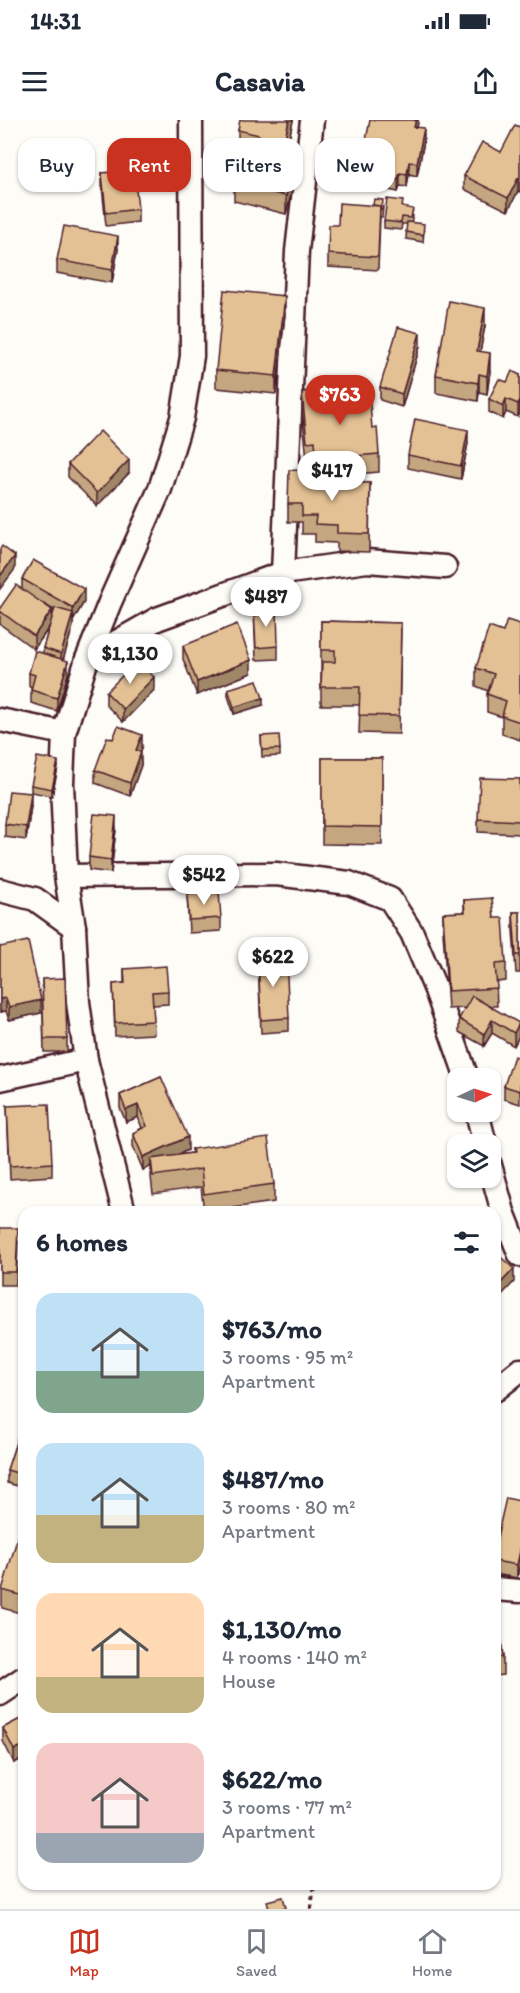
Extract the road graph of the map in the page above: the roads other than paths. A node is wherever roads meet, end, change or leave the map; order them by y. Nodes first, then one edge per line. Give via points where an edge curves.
1 (191, 120) edge
2 (312, 120) edge
3 (445, 567) dead end
4 (283, 573) junction
5 (87, 659) junction
6 (0, 720) edge
7 (64, 733) junction
8 (66, 876) junction
9 (0, 890) edge
10 (74, 927) junction
11 (86, 1060) junction
12 (463, 1068) edge
13 (0, 1078) edge
14 (496, 1188) edge
15 (122, 1206) edge
16 (500, 1206) edge
17 (501, 1208) edge
18 (520, 1255) edge
19 (520, 1370) edge
20 (501, 1385) edge
21 (501, 1589) edge
22 (520, 1591) edge
23 (18, 1682) edge
24 (0, 1694) edge

1 - 5 street via 192,356 182,418 160,489
2 - 4 street via 297,251
3 - 4 street via 367,561
4 - 5 street via 157,619
5 - 7 street
6 - 7 street
7 - 8 street
8 - 10 street
8 - 12 street via 276,874 349,883 390,899 412,933
9 - 10 street via 35,899
10 - 11 street
11 - 13 street
11 - 15 street
14 - 16 street
17 - 18 street
19 - 20 street
21 - 22 street
23 - 24 street

